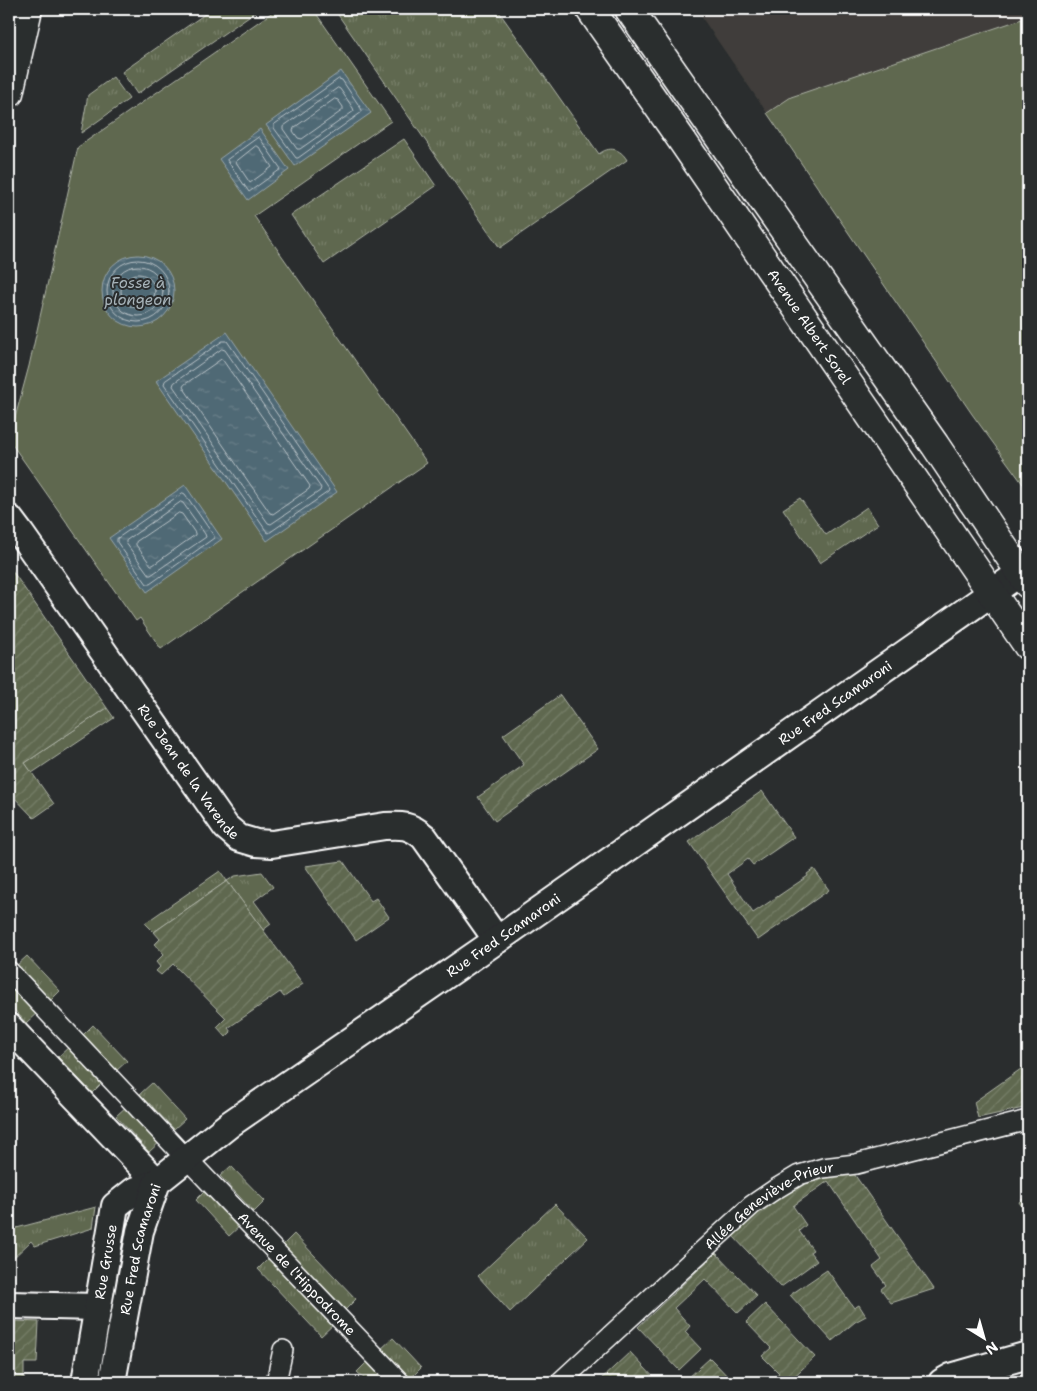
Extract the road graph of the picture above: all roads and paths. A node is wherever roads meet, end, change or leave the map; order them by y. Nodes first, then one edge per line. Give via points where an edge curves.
1 (12, 9) edge
2 (28, 9) edge
3 (590, 9) edge
4 (631, 12) edge
5 (9, 32) edge
6 (608, 35) junction
7 (9, 93) edge
8 (9, 518) edge
9 (1024, 578) edge
10 (992, 593) junction
11 (1028, 646) edge
12 (498, 940) junction
13 (9, 971) edge
14 (9, 1027) edge
15 (1028, 1120) edge
16 (180, 1152) dead end
17 (194, 1166) dead end
18 (157, 1182) junction
19 (9, 1305) edge
20 (98, 1307) junction
21 (283, 1350) dead end
22 (1028, 1355) edge
23 (85, 1382) edge
24 (112, 1382) edge
25 (276, 1382) edge
26 (400, 1382) edge
27 (560, 1382) edge
28 (942, 1382) edge

1 - 5 main road
2 - 7 main road
3 - 6 main road, Avenue Albert Sorel
4 - 6 main road
4 - 9 main road via 935,445
6 - 10 main road, Avenue Albert Sorel
8 - 12 street, Rue Jean de la Varende via 226,827 239,838 272,844 385,826 402,825 415,829
9 - 10 street, Rue Fred Scamaroni
10 - 11 main road, Avenue Albert Sorel
10 - 12 street, Rue Fred Scamaroni
12 - 18 street, Rue Fred Scamaroni via 230,1124
13 - 16 street
14 - 18 street
15 - 27 street, Allée Geneviève-Prieur via 856,1164 799,1175 752,1204
17 - 26 street, Avenue de l'Hippodrome
18 - 20 street, Rue Grusse via 134,1190 115,1206
18 - 24 street, Rue Fred Scamaroni via 140,1231
19 - 20 street, Rue Grusse
20 - 23 street
21 - 25 street
22 - 28 street

